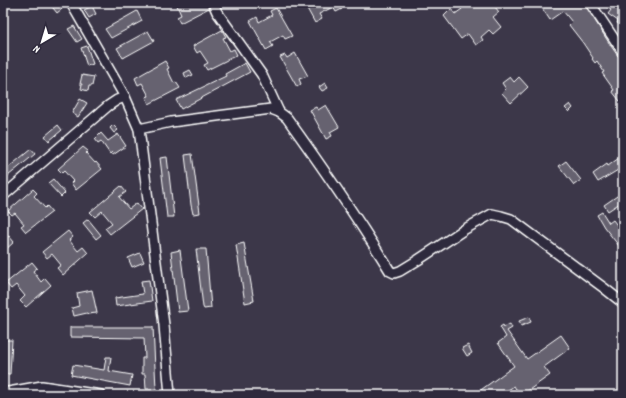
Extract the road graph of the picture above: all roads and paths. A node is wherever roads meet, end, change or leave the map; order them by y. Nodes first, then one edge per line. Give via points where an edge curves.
1 (71, 3) edge
2 (213, 3) edge
3 (590, 3) edge
4 (623, 52) edge
5 (125, 97) junction
6 (279, 112) junction
7 (139, 129) junction
8 (3, 196) edge
9 (623, 303) edge
10 (3, 393) edge
11 (101, 395) edge
12 (170, 395) edge

1 - 5 street
2 - 6 street via 262,75
3 - 4 street
5 - 7 street
5 - 8 street via 108,106
6 - 7 street via 270,109 171,122
6 - 9 street via 287,118 325,170 390,271 400,271 492,214 511,219
7 - 12 street via 163,311
10 - 11 street via 42,386

